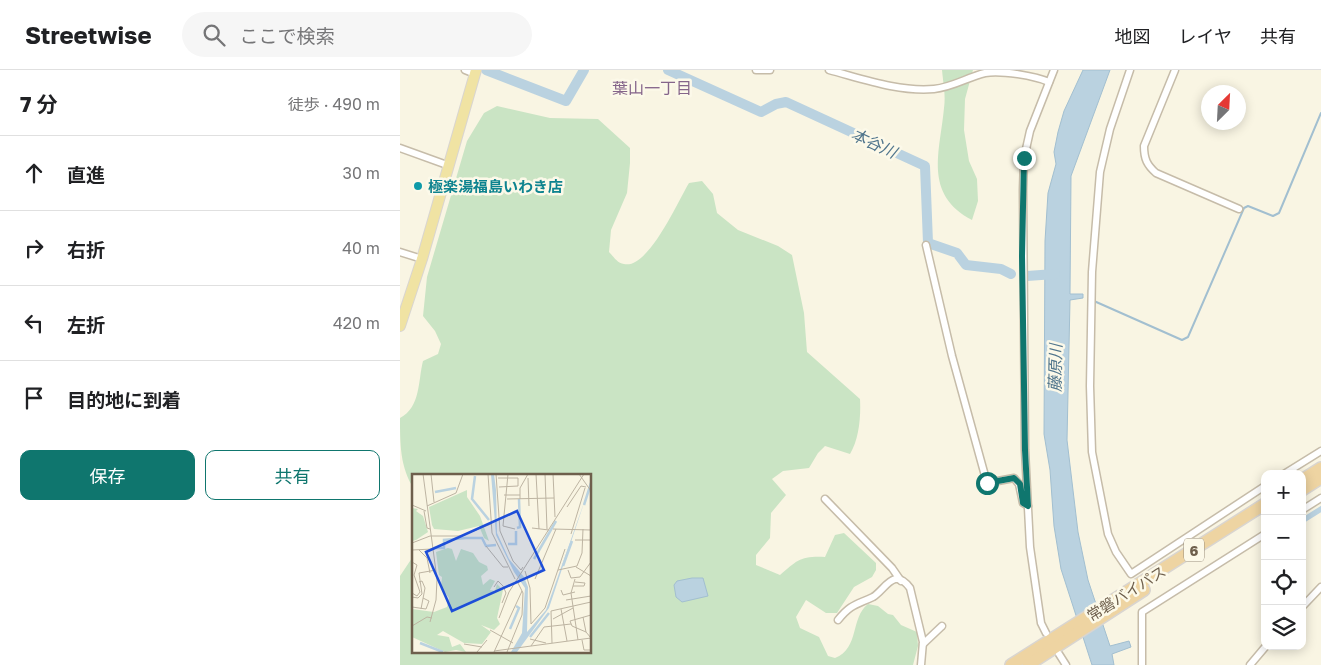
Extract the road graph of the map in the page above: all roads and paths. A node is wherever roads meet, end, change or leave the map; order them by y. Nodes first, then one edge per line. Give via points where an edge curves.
1 (756, 70) edge
2 (770, 70) edge
3 (829, 70) edge
4 (1054, 70) edge
5 (1130, 70) edge
6 (1175, 70) edge
7 (472, 71) edge
8 (1049, 82) junction
9 (400, 148) edge
10 (447, 165) junction
11 (1239, 209) dead end
12 (926, 245) dead end
13 (400, 252) edge
14 (422, 259) junction
15 (400, 326) edge
16 (1321, 450) edge
17 (1321, 468) edge
18 (1290, 470) edge
19 (1306, 477) edge
20 (1321, 478) edge
21 (1306, 487) edge
22 (1261, 489) edge
23 (1321, 498) edge
24 (825, 499) dead end
25 (1028, 506) junction
26 (1261, 507) edge
27 (1306, 507) edge
28 (1263, 515) edge
29 (1261, 537) edge
30 (900, 581) junction
31 (1321, 587) edge
32 (1123, 599) junction
33 (1304, 605) edge
34 (838, 620) dead end
35 (942, 626) dead end
36 (1055, 643) junction
37 (923, 644) junction
38 (1263, 650) edge
39 (921, 665) edge
40 (1012, 665) edge
41 (1028, 665) edge
42 (1066, 665) edge
43 (1142, 665) edge
44 (1250, 665) edge

1 - 2 street
3 - 8 street via 896,87 934,89 989,73 1037,77
4 - 8 street
5 - 22 street via 1100,172 1092,272 1092,452 1111,542 1131,574
6 - 11 street via 1144,146 1146,161 1156,173
7 - 10 main road
8 - 25 street via 1030,131 1024,158 1022,256
9 - 10 street
10 - 14 main road
12 - 25 street via 987,483 1014,478 1020,484 1023,503
13 - 14 street
14 - 15 main road
16 - 18 street
17 - 19 highway
20 - 21 highway
23 - 27 street
24 - 30 street via 892,568
25 - 36 street via 1030,547 1041,623
26 - 32 highway, 常磐バイパス / 6
28 - 32 highway, 常磐バイパス / 6
29 - 43 street via 1142,612
30 - 34 street via 888,582 873,596 851,606
30 - 37 street via 910,588
31 - 33 street
32 - 36 highway, 常磐バイパス / 6
35 - 37 street
36 - 40 highway, 常磐バイパス / 6
36 - 41 highway, 常磐バイパス / 6
36 - 42 street
37 - 39 street
38 - 44 street

